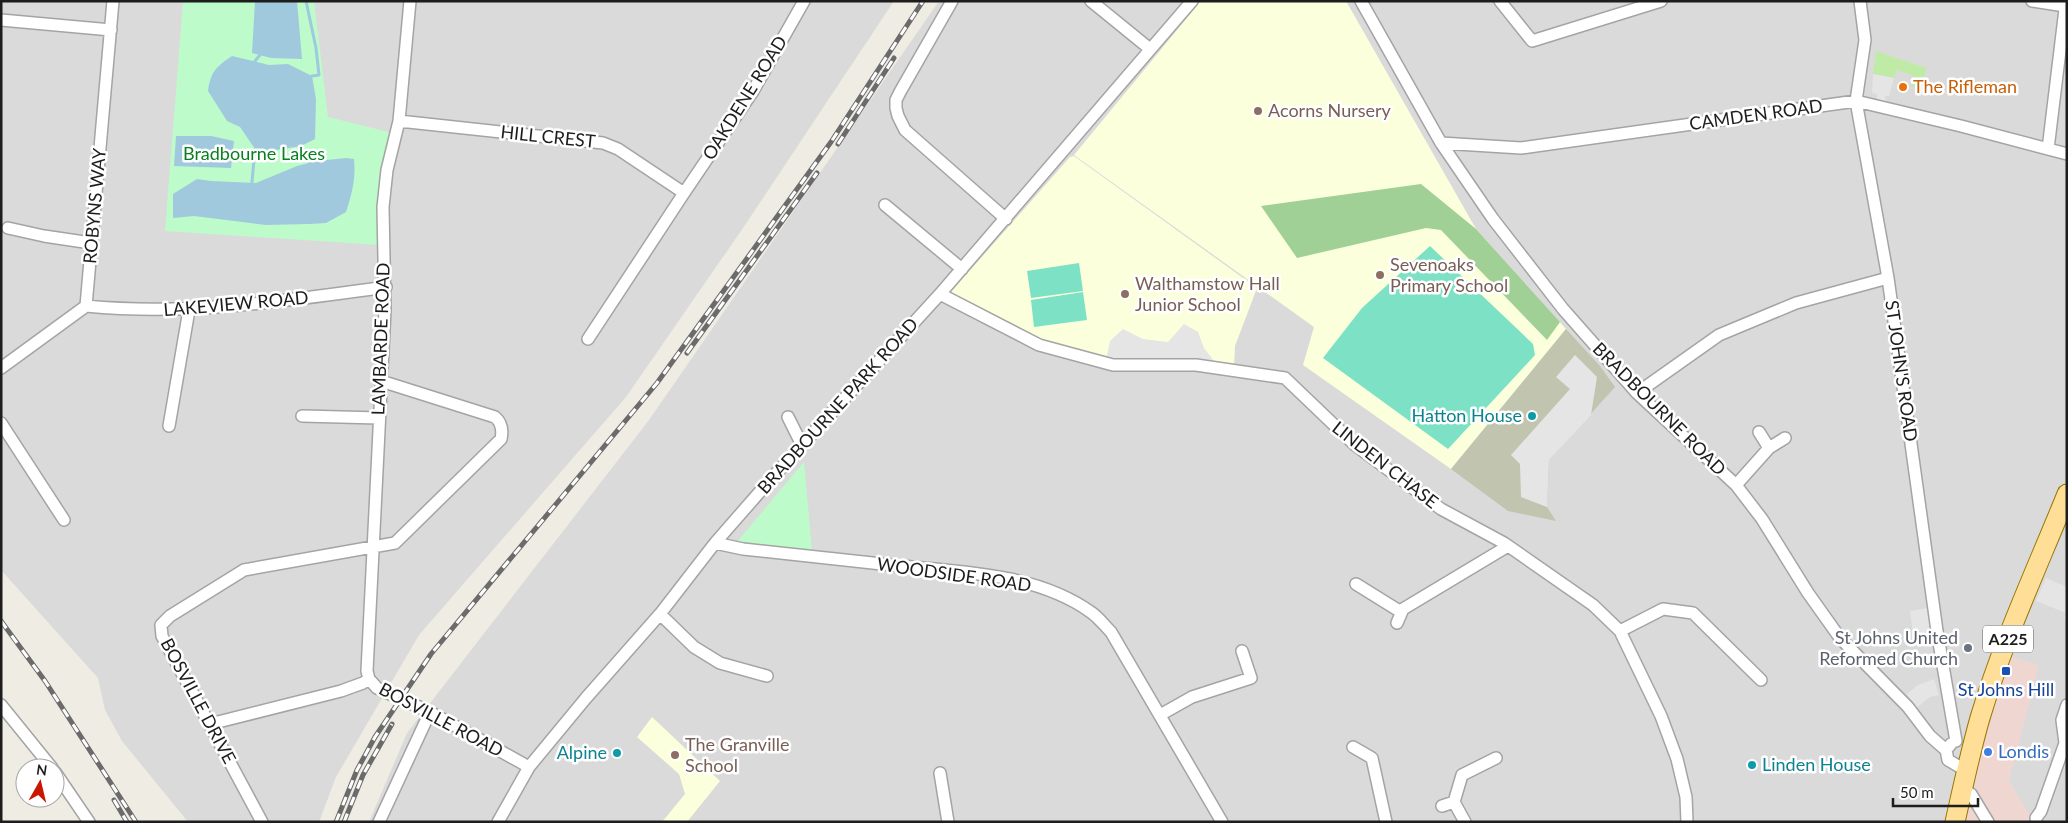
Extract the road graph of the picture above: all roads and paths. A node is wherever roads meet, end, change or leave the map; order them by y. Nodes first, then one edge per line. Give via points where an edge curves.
1 (113, 1) edge
2 (410, 1) edge
3 (804, 1) edge
4 (952, 1) edge
5 (1091, 1) edge
6 (1192, 1) edge
7 (1361, 1) edge
8 (1500, 1) edge
9 (1661, 1) edge
10 (1860, 1) edge
11 (2032, 1) edge
12 (2066, 3) edge
13 (1, 20) edge
14 (111, 30) junction
15 (1150, 49) junction
16 (1856, 101) junction
17 (399, 120) junction
18 (1441, 143) junction
19 (2048, 149) junction
20 (2067, 154) edge
21 (684, 193) junction
22 (885, 205) dead end
23 (1006, 219) junction
24 (8, 228) dead end
25 (91, 243) junction
26 (962, 268) junction
27 (1888, 278) junction
28 (386, 288) junction
29 (940, 294) junction
30 (86, 306) junction
31 (189, 310) junction
32 (588, 339) dead end
33 (1, 368) edge
34 (381, 381) junction
35 (1637, 393) junction
36 (302, 416) dead end
37 (788, 417) dead end
38 (379, 418) junction
39 (1, 423) edge
40 (169, 426) dead end
41 (1758, 432) dead end
42 (1785, 438) dead end
43 (802, 445) junction
44 (1769, 448) junction
45 (1736, 485) junction
46 (2067, 494) edge
47 (64, 520) dead end
48 (715, 543) junction
49 (374, 546) junction
50 (1508, 546) junction
51 (1356, 584) dead end
52 (1402, 612) junction
53 (660, 614) junction
54 (1397, 623) dead end
55 (1620, 631) junction
56 (1242, 651) dead end
57 (767, 676) dead end
58 (369, 679) junction
59 (1761, 680) dead end
60 (1, 705) edge
61 (2067, 705) edge
62 (430, 712) junction
63 (1160, 715) junction
64 (210, 724) junction
65 (1965, 742) junction
66 (1353, 747) dead end
67 (1946, 750) junction
68 (44, 758) edge
69 (1496, 758) dead end
70 (529, 767) junction
71 (1965, 770) junction
72 (940, 773) dead end
73 (65, 787) edge
74 (1962, 789) junction
75 (1454, 802) junction
76 (1442, 806) dead end
77 (2036, 821) edge
78 (88, 822) edge
79 (262, 822) edge
80 (379, 822) edge
81 (498, 822) edge
82 (948, 822) edge
83 (1222, 822) edge
84 (1386, 822) edge
85 (1465, 822) edge
86 (1687, 822) edge
87 (1955, 822) edge
88 (1988, 822) edge

1 - 14 street, ROBYNS WAY
2 - 17 street, LAMBARDE ROAD
3 - 21 street, OAKDENE ROAD via 753,92
4 - 23 street via 896,100 898,116 911,136
5 - 15 street
6 - 15 street, BRADBOURNE PARK ROAD
7 - 18 street, BRADBOURNE ROAD
8 - 9 street via 1532,41
10 - 16 street, ST JOHN'S ROAD via 1864,40
11 - 12 street
12 - 19 street
13 - 14 street
14 - 25 street, ROBYNS WAY
15 - 23 street, BRADBOURNE PARK ROAD
16 - 18 street, CAMDEN ROAD via 1521,148
16 - 19 street, CAMDEN ROAD
16 - 27 street, ST JOHN'S ROAD
17 - 21 street, HILL CREST via 602,143 618,149
17 - 28 street, LAMBARDE ROAD via 387,170 383,207
18 - 35 street, BRADBOURNE ROAD via 1493,219 1563,309
19 - 20 street, CAMDEN ROAD
21 - 32 street, OAKDENE ROAD
22 - 26 street
23 - 26 street, BRADBOURNE PARK ROAD
24 - 25 street
25 - 30 street, ROBYNS WAY
26 - 29 street, BRADBOURNE PARK ROAD
27 - 35 street via 1796,303 1719,335
27 - 65 street, ST JOHN'S ROAD via 1936,626
28 - 31 street, LAKEVIEW ROAD via 258,305
28 - 34 street, LAMBARDE ROAD
29 - 43 street, BRADBOURNE PARK ROAD
29 - 50 street, LINDEN CHASE via 1039,345 1113,365 1196,365 1284,378 1355,445 1441,509
30 - 31 street, LAKEVIEW ROAD
30 - 33 street
31 - 40 street
34 - 38 street, LAMBARDE ROAD
34 - 49 street, BOSVILLE DRIVE via 489,414 500,421 503,431 501,439 395,543
35 - 45 street, BRADBOURNE ROAD
36 - 38 street
37 - 43 street
38 - 49 street, LAMBARDE ROAD
39 - 47 street
41 - 44 street
42 - 44 street
43 - 48 street, BRADBOURNE PARK ROAD
44 - 45 street
45 - 67 street, BRADBOURNE ROAD via 1840,638
46 - 65 main road, A225
48 - 53 street, BRADBOURNE PARK ROAD
48 - 63 street, WOODSIDE ROAD via 743,549 961,572 1013,580 1046,590 1094,614 1111,632
49 - 58 street, LAMBARDE ROAD via 367,658
49 - 64 street, BOSVILLE DRIVE via 244,570 164,621 162,636
50 - 52 street via 1402,609
50 - 55 street, LINDEN CHASE via 1593,605
51 - 52 street
52 - 54 street
53 - 57 street via 694,647 720,663
53 - 70 street, BRADBOURNE PARK ROAD
55 - 59 street via 1663,609 1693,613
55 - 86 street, LINDEN CHASE via 1661,716 1677,759 1686,797
56 - 63 street via 1251,678 1192,697
58 - 62 street, BOSVILLE ROAD via 377,688
58 - 64 street, BOSVILLE ROAD via 341,691
60 - 68 street
61 - 77 street via 2062,720 2065,742
62 - 70 street, BOSVILLE ROAD
62 - 80 street
63 - 83 street, WOODSIDE ROAD
64 - 79 street, BOSVILLE DRIVE
65 - 67 street via 1950,744
65 - 71 main road, A225
66 - 84 street via 1372,758
67 - 71 street, BRADBOURNE ROAD via 1948,760
69 - 75 street via 1462,775
70 - 81 street, BRADBOURNE PARK ROAD
71 - 74 main road, A225
72 - 82 street
73 - 78 street
74 - 87 main road, A225
74 - 88 street via 1971,794
75 - 76 street
75 - 85 street

